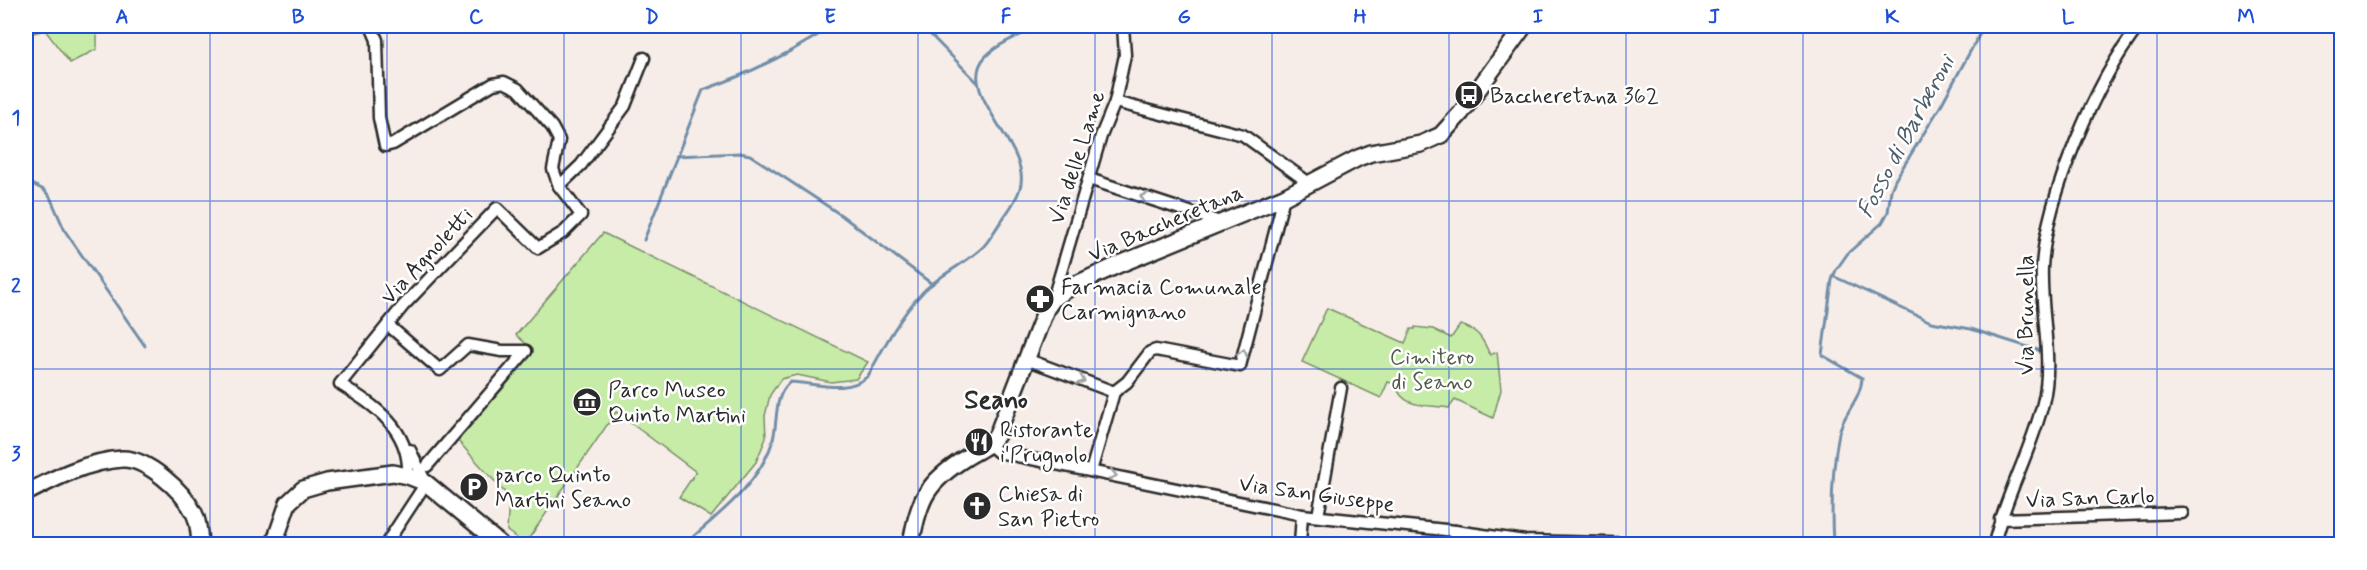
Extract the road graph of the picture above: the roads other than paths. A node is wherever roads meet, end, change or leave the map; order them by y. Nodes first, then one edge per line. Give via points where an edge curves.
1 (371, 26) edge
2 (1123, 26) edge
3 (1524, 26) edge
4 (2139, 26) edge
5 (644, 58) dead end
6 (1115, 102) junction
7 (1089, 179) junction
8 (1310, 183) junction
9 (560, 186) junction
10 (1284, 197) junction
11 (1220, 222) junction
12 (1053, 298) junction
13 (388, 325) junction
14 (1026, 359) junction
15 (1341, 388) dead end
16 (1114, 392) junction
17 (404, 442) junction
18 (992, 447) junction
19 (427, 466) dead end
20 (1091, 471) junction
21 (408, 476) junction
22 (426, 483) junction
23 (26, 493) edge
24 (2182, 513) dead end
25 (1302, 514) junction
26 (1318, 516) junction
27 (2000, 519) junction
28 (1455, 531) junction
29 (1525, 543) edge
30 (200, 544) edge
31 (274, 544) edge
32 (386, 544) edge
33 (500, 544) edge
34 (911, 544) edge
35 (1300, 544) edge
36 (1453, 544) edge
37 (1645, 544) edge
38 (1994, 544) edge

1 - 9 street via 377,39 379,118 385,146 493,84 504,82 518,90 559,140 553,169
2 - 6 street, Via delle Lame via 1125,55
3 - 8 street, Via Baccheretana via 1441,135 1421,144 1371,153
4 - 27 street, Via Brunella via 2120,50 2088,118 2051,214 2042,270 2047,372 2043,402
5 - 9 street via 625,106 581,165
6 - 7 street, Via delle Lame
6 - 8 street via 1243,135
11 -> 7 street
7 - 12 street, Via delle Lame
8 - 10 street, Via Baccheretana
9 - 13 street, Via Agnoletti via 581,215 564,232 538,248 497,208
10 - 11 street, Via Baccheretana
16 -> 10 street via 1156,350 1240,366
11 - 12 street, Via Baccheretana via 1120,264
12 - 14 street
13 - 17 street, Via Agnoletti via 340,384 387,418
13 - 19 street via 440,370 468,345 526,351
14 -> 16 street
14 - 18 street
15 - 26 street
16 - 20 street
17 - 21 street, Via Agnoletti via 409,456
17 - 22 street, Via Agnoletti
18 - 20 street, Via San Giuseppe via 998,452
18 - 34 street via 951,467 933,482 920,506
20 -> 25 street, Via San Giuseppe
21 - 22 street
21 - 31 street via 393,473 303,489 288,503
22 - 32 street
22 - 33 street
23 - 30 street via 59,476 125,459 167,480 184,496 195,514
24 - 27 street, Via San Carlo
25 - 26 street, Via San Giuseppe
25 - 35 street
26 - 28 street, Via San Giuseppe
27 - 38 street, Via Brunella
28 - 29 street, Via San Giuseppe
28 - 36 street
29 - 37 street, Via San Giuseppe

